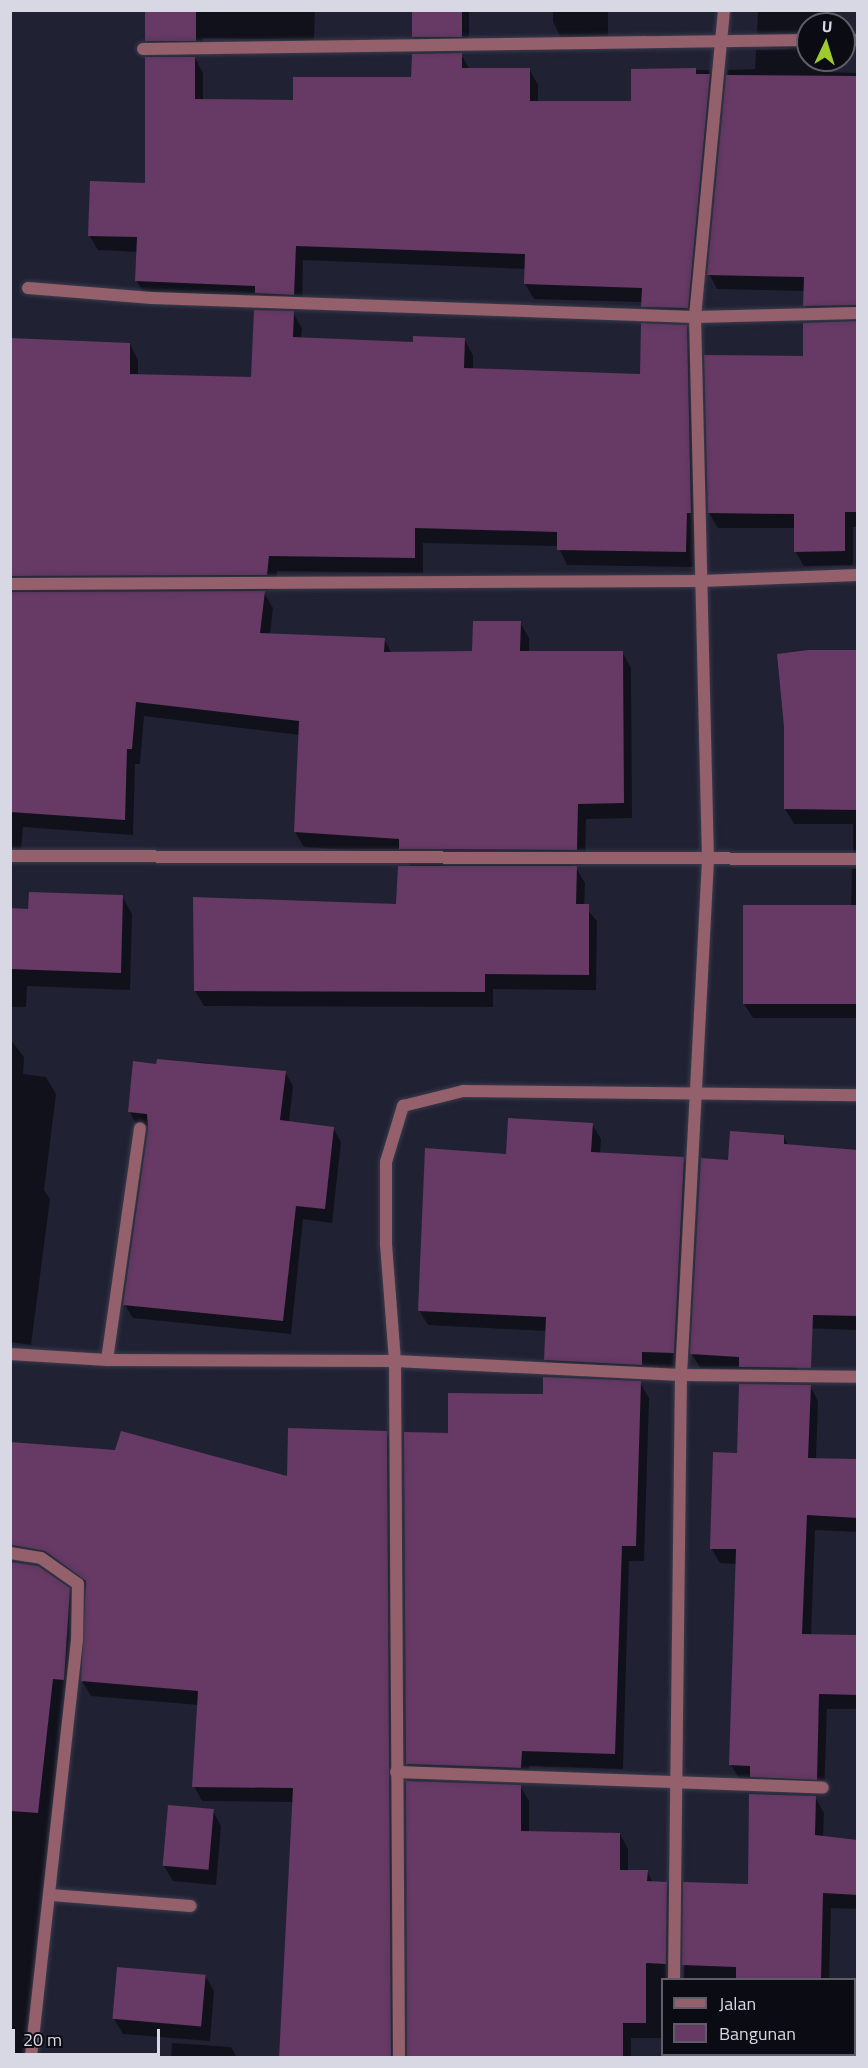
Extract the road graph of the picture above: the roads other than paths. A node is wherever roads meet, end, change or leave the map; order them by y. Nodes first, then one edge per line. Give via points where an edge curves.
1 (723, 10) edge
2 (796, 40) edge
3 (723, 41) junction
4 (143, 49) dead end
5 (28, 288) dead end
6 (858, 313) edge
7 (695, 317) junction
8 (858, 575) edge
9 (700, 581) junction
10 (10, 584) edge
11 (10, 855) edge
12 (858, 859) edge
13 (708, 860) junction
14 (695, 1091) junction
15 (858, 1095) edge
16 (140, 1128) dead end
17 (10, 1354) edge
18 (107, 1360) junction
19 (395, 1361) junction
20 (681, 1375) junction
21 (858, 1377) edge
22 (10, 1553) edge
23 (396, 1772) junction
24 (678, 1783) junction
25 (823, 1788) dead end
26 (51, 1895) junction
27 (191, 1906) dead end
28 (674, 1978) edge
29 (31, 2058) edge
30 (399, 2058) edge

1 - 3 street
2 - 3 street
3 - 4 street
3 - 7 street
5 - 7 street via 152,298
6 - 7 street
7 - 9 street
8 - 9 street
9 - 10 street
9 - 13 street
11 - 13 street
12 - 13 street
13 - 14 street
14 - 15 street
14 - 19 street via 463,1091 403,1106 386,1162 386,1243
14 - 20 street
16 - 18 street
17 - 18 street
18 - 19 street
19 - 20 street
19 - 23 street
20 - 21 street
20 - 24 street
22 - 26 street via 41,1558 78,1584 77,1640
23 - 24 street
23 - 30 street
24 - 25 street
24 - 28 street
26 - 27 street
26 - 29 street

